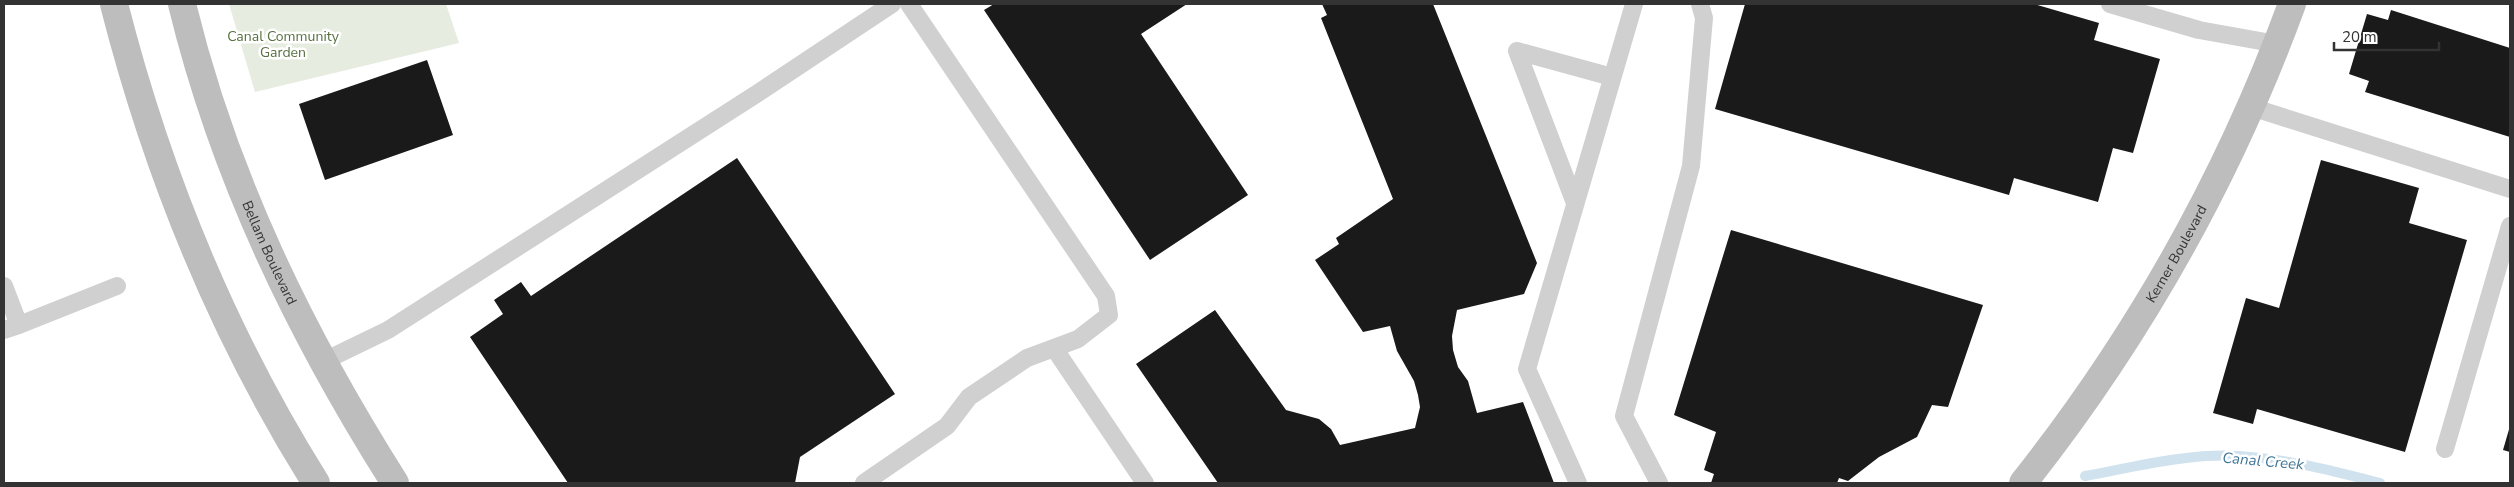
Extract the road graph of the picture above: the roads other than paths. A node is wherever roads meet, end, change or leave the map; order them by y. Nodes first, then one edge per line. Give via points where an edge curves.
1 (114, 4) edge
2 (182, 4) edge
3 (892, 4) edge
4 (909, 4) edge
5 (1634, 4) edge
6 (1700, 4) edge
7 (2110, 4) edge
8 (2292, 4) edge
9 (2278, 44) junction
10 (1612, 77) junction
11 (2251, 106) junction
12 (2510, 188) edge
13 (1575, 203) junction
14 (2510, 226) edge
15 (4, 286) edge
16 (117, 286) dead end
17 (11, 328) edge
18 (1054, 348) junction
19 (322, 362) junction
20 (2445, 449) dead end
21 (316, 483) edge
22 (395, 483) edge
23 (864, 483) edge
24 (1145, 483) edge
25 (1578, 483) edge
26 (1659, 483) edge
27 (2023, 483) edge

1 - 21 street via 156,148 212,291 264,394
2 - 19 street, Bellam Boulevard via 214,118 245,201
3 - 19 lane via 388,330
4 - 18 lane via 1106,296 1109,315 1078,339
5 - 10 lane
6 - 26 lane via 1704,18 1691,166 1624,416
7 - 9 lane via 2199,30
8 - 9 street, Kerner Boulevard
9 - 11 street, Kerner Boulevard
10 - 13 lane
10 - 13 lane via 1517,51
11 - 12 lane
11 - 27 street, Kerner Boulevard via 2208,195 2132,330
13 - 25 lane via 1527,369
14 - 20 lane
15 - 17 lane
16 - 17 lane
18 - 23 lane via 1027,358 969,397 947,426
18 - 24 lane
19 - 22 street, Bellam Boulevard

